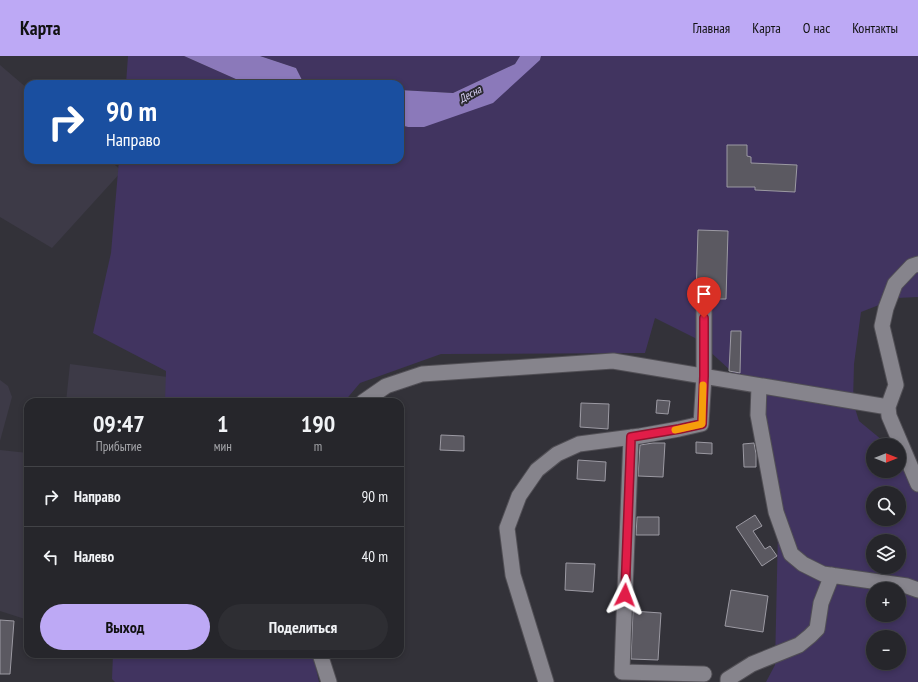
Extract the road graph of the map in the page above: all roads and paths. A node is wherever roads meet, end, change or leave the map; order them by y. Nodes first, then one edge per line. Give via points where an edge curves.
1 (918, 264) edge
2 (704, 304) dead end
3 (704, 376) junction
4 (759, 386) junction
5 (369, 398) edge
6 (888, 407) junction
7 (631, 437) junction
8 (918, 484) edge
9 (832, 575) junction
10 (918, 590) edge
11 (321, 658) edge
12 (704, 674) dead end
13 (329, 682) edge
14 (546, 682) edge
15 (728, 682) edge

1 - 6 street via 912,266 895,284 882,326 896,385
2 - 3 street
3 - 4 street
3 - 5 street via 613,361 422,374 386,386
3 - 7 street via 702,424
4 - 6 street
4 - 9 street via 758,415 776,512 791,554 803,564
6 - 8 street
7 - 12 street via 622,672
7 - 14 street via 578,444 557,454 537,470 518,496 507,528 513,575
9 - 10 street via 907,586
9 - 15 street via 821,603 817,628 799,645 752,664 728,679
11 - 13 street

